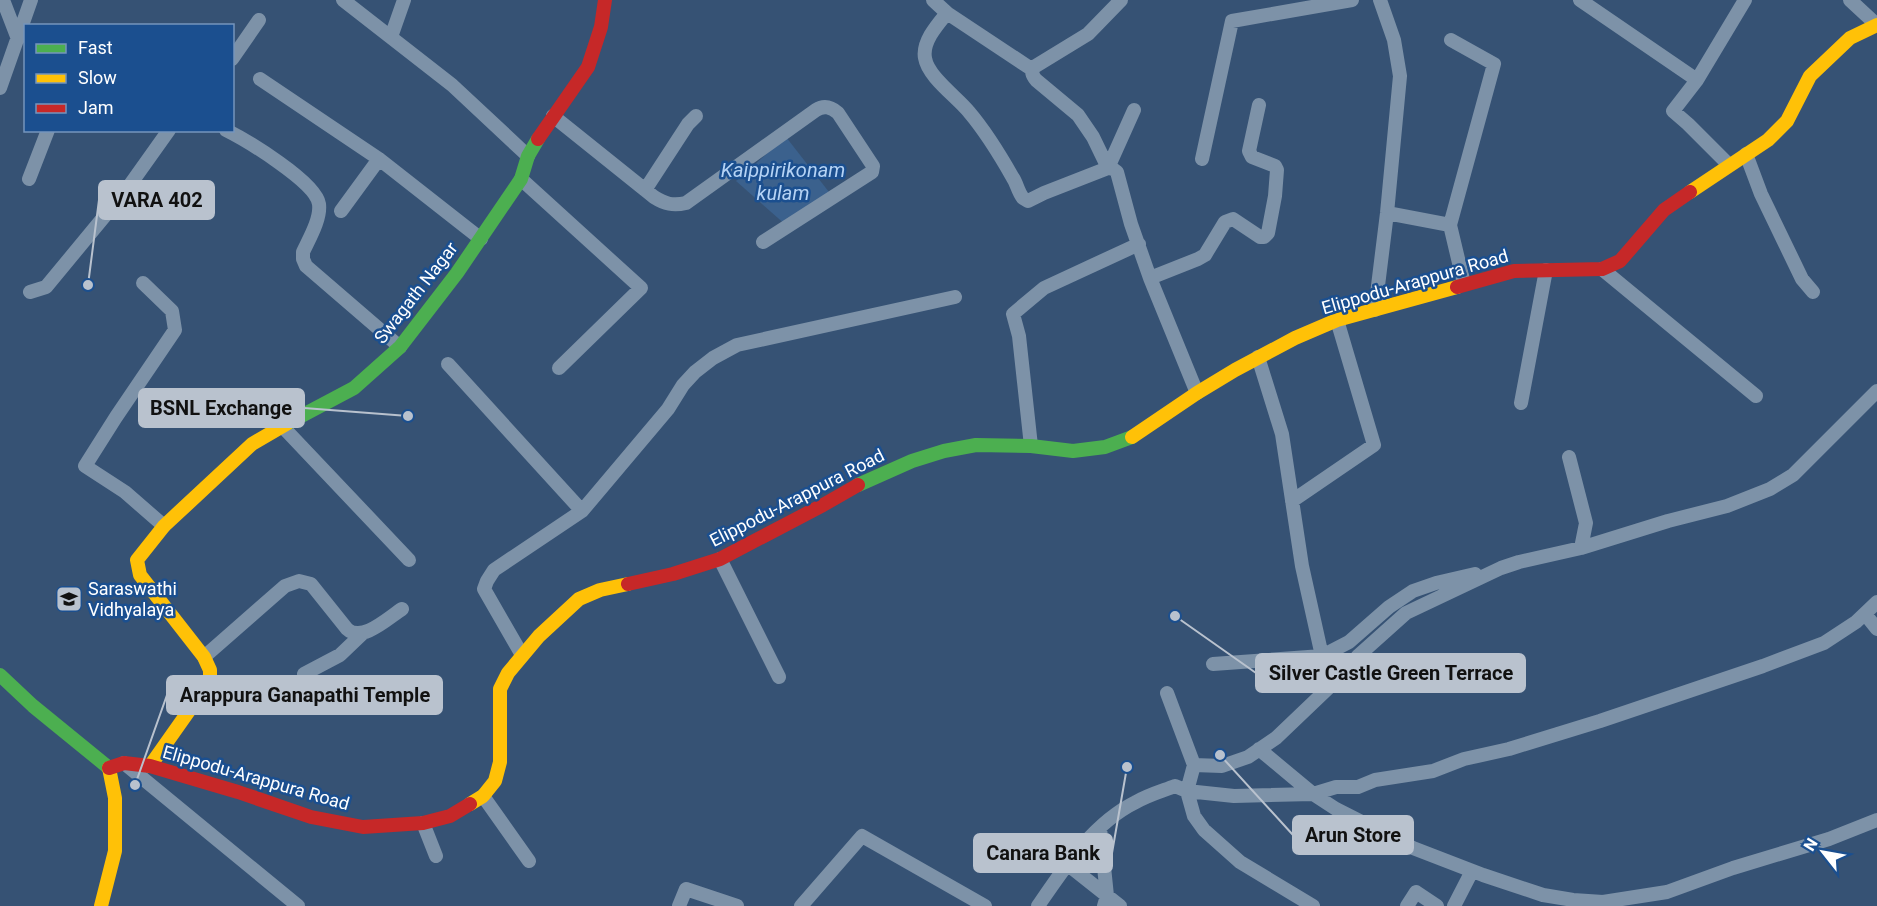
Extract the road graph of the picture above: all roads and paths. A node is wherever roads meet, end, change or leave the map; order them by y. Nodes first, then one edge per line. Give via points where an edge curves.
1 (3, 0) edge
2 (32, 0) edge
3 (343, 0) edge
4 (404, 0) edge
5 (605, 0) edge
6 (933, 0) edge
7 (1121, 0) edge
8 (1352, 0) edge
9 (1380, 0) edge
10 (1580, 0) edge
11 (1745, 0) edge
12 (1850, 0) edge
13 (947, 13) junction
14 (259, 20) dead end
15 (24, 24) edge
16 (1877, 25) edge
17 (21, 34) edge
18 (391, 37) junction
19 (1451, 40) dead end
20 (234, 57) edge
21 (1033, 70) junction
22 (260, 79) dead end
23 (1697, 80) junction
24 (0, 88) edge
25 (1259, 105) dead end
26 (1134, 110) dead end
27 (553, 116) junction
28 (696, 116) dead end
29 (47, 132) edge
30 (168, 132) edge
31 (229, 132) edge
32 (1746, 154) junction
33 (528, 156) junction
34 (379, 159) junction
35 (1202, 159) dead end
36 (1729, 165) junction
37 (1108, 168) junction
38 (29, 179) dead end
39 (521, 179) junction
40 (645, 190) junction
41 (341, 211) dead end
42 (1387, 213) junction
43 (1450, 225) junction
44 (481, 239) junction
45 (763, 242) dead end
46 (1139, 244) junction
47 (1602, 269) junction
48 (1546, 270) junction
49 (1150, 279) junction
50 (142, 283) dead end
51 (1464, 284) junction
52 (30, 292) dead end
53 (1813, 292) dead end
54 (955, 297) dead end
55 (1375, 310) junction
56 (1337, 320) junction
57 (400, 347) junction
58 (1258, 357) junction
59 (448, 364) dead end
60 (559, 368) dead end
61 (1877, 391) edge
62 (1197, 393) junction
63 (1756, 396) dead end
64 (1521, 403) dead end
65 (282, 426) junction
66 (1031, 446) junction
67 (1569, 457) dead end
68 (1292, 501) junction
69 (582, 511) junction
70 (164, 526) junction
71 (1581, 548) junction
72 (720, 559) junction
73 (409, 560) dead end
74 (1501, 568) junction
75 (1877, 602) edge
76 (402, 609) dead end
77 (1865, 614) junction
78 (1877, 629) edge
79 (362, 634) junction
80 (522, 655) junction
81 (1322, 656) junction
82 (204, 657) junction
83 (1213, 664) dead end
84 (304, 674) dead end
85 (0, 675) edge
86 (779, 677) dead end
87 (1167, 693) dead end
88 (1259, 749) junction
89 (124, 763) junction
90 (1194, 765) junction
91 (150, 766) junction
92 (109, 768) junction
93 (1186, 791) junction
94 (1313, 794) junction
95 (483, 796) junction
96 (1877, 820) edge
97 (423, 823) junction
98 (1100, 828) junction
99 (436, 856) dead end
100 (529, 861) dead end
101 (1067, 864) junction
102 (1472, 871) junction
103 (1106, 901) edge
104 (294, 905) edge
105 (101, 906) edge
106 (679, 906) edge
107 (737, 906) edge
108 (801, 906) edge
109 (985, 906) edge
110 (1038, 906) edge
111 (1120, 906) edge
112 (1314, 906) edge
113 (1407, 906) edge
114 (1437, 906) edge
115 (1454, 906) edge

1 - 17 street
2 - 15 street
3 - 18 street
4 - 18 street
5 - 27 street, Swagath Nagar via 588,67
6 - 13 street
7 - 21 street via 1088,34
8 - 35 street via 1232,21
9 - 42 street via 1394,40 1400,76
10 - 23 street
11 - 23 street
12 - 16 street
13 - 21 street
13 - 37 street via 933,30 925,59 936,79 969,111 1023,198 1028,201
14 - 20 street
16 - 32 street via 1850,38 1810,76 1787,121
17 - 24 street
18 - 33 street via 452,85
19 - 43 street via 1494,64
21 - 37 street via 1036,80 1078,115
22 - 34 street
23 - 36 street via 1673,111
25 - 49 street via 1249,151 1252,157 1277,170 1268,233 1260,237 1230,219 1205,255
26 - 37 street
27 - 33 street, Swagath Nagar
27 - 40 street
28 - 40 street
29 - 38 street
30 - 52 street via 127,189 46,287
31 - 57 street via 273,158 315,195 319,212 303,252 306,266
32 - 36 street
32 - 53 street via 1802,279
33 - 39 street, Swagath Nagar
34 - 41 street
34 - 44 street
36 - 47 street via 1664,210 1620,261
37 - 46 street via 1117,172
39 - 44 street, Swagath Nagar
39 - 60 street via 641,288
40 - 45 street via 662,202 686,202 816,110 833,109 873,166 872,172
42 - 43 street
42 - 55 street
43 - 51 street
44 - 57 street, Swagath Nagar
46 - 49 street
46 - 66 street via 1044,288 1012,314 1019,336
47 - 48 street, Elippodu-Arappura Road
47 - 63 street
48 - 51 street, Elippodu-Arappura Road via 1514,271
48 - 64 street
49 - 62 street
50 - 70 street via 172,311 175,330 85,466 125,492
51 - 55 street, Elippodu-Arappura Road
54 - 69 street via 737,345 713,358 683,385 668,410
55 - 56 street, Elippodu-Arappura Road
56 - 58 street, Elippodu-Arappura Road
56 - 68 street via 1374,445
57 - 65 street, Swagath Nagar via 354,388
58 - 62 street, Elippodu-Arappura Road
58 - 68 street via 1282,435
59 - 69 street
61 - 71 street via 1793,475 1770,489 1727,506
62 - 66 street, Elippodu-Arappura Road via 1134,436 1105,447 1073,451
65 - 70 street, Swagath Nagar via 252,444
65 - 73 street
66 - 72 street, Elippodu-Arappura Road via 976,445 912,461 850,488
67 - 71 street via 1586,522
68 - 81 street
69 - 80 street via 494,570 487,581 484,589
70 - 82 street, Swagath Nagar via 137,560 140,576
71 - 74 street
72 - 80 street, Elippodu-Arappura Road via 579,599
72 - 86 street
74 - 81 street via 1413,591 1348,642
74 - 88 street via 1406,613 1276,738
75 - 77 street
76 - 79 street
77 - 78 street
77 - 94 street via 1824,643 1600,721 1433,771
79 - 82 street via 350,632 314,587 299,581 285,586
79 - 84 street via 340,655
80 - 95 street, Elippodu-Arappura Road via 501,689 500,762 495,781
81 - 83 street
82 - 91 street via 210,681
85 - 92 street
87 - 90 street
88 - 90 street via 1222,766
88 - 94 street
89 - 91 street, Elippodu-Arappura Road
89 - 92 street, Elippodu-Arappura Road
89 - 104 street
90 - 93 street
91 - 97 street, Elippodu-Arappura Road via 311,817 363,827
92 - 105 street via 115,798 115,851
93 - 94 street via 1234,796
93 - 98 street via 1175,786 1142,799
93 - 112 street via 1194,816 1204,830 1240,862
94 - 102 street via 1413,849
95 - 97 street, Elippodu-Arappura Road via 450,816
95 - 100 street
96 - 102 street via 1667,892 1603,902 1543,895
97 - 99 street
98 - 101 street
98 - 103 street
101 - 103 street
101 - 110 street
102 - 115 street
103 - 111 street
106 - 107 street via 686,889
108 - 109 street via 862,836
113 - 114 street via 1416,892

